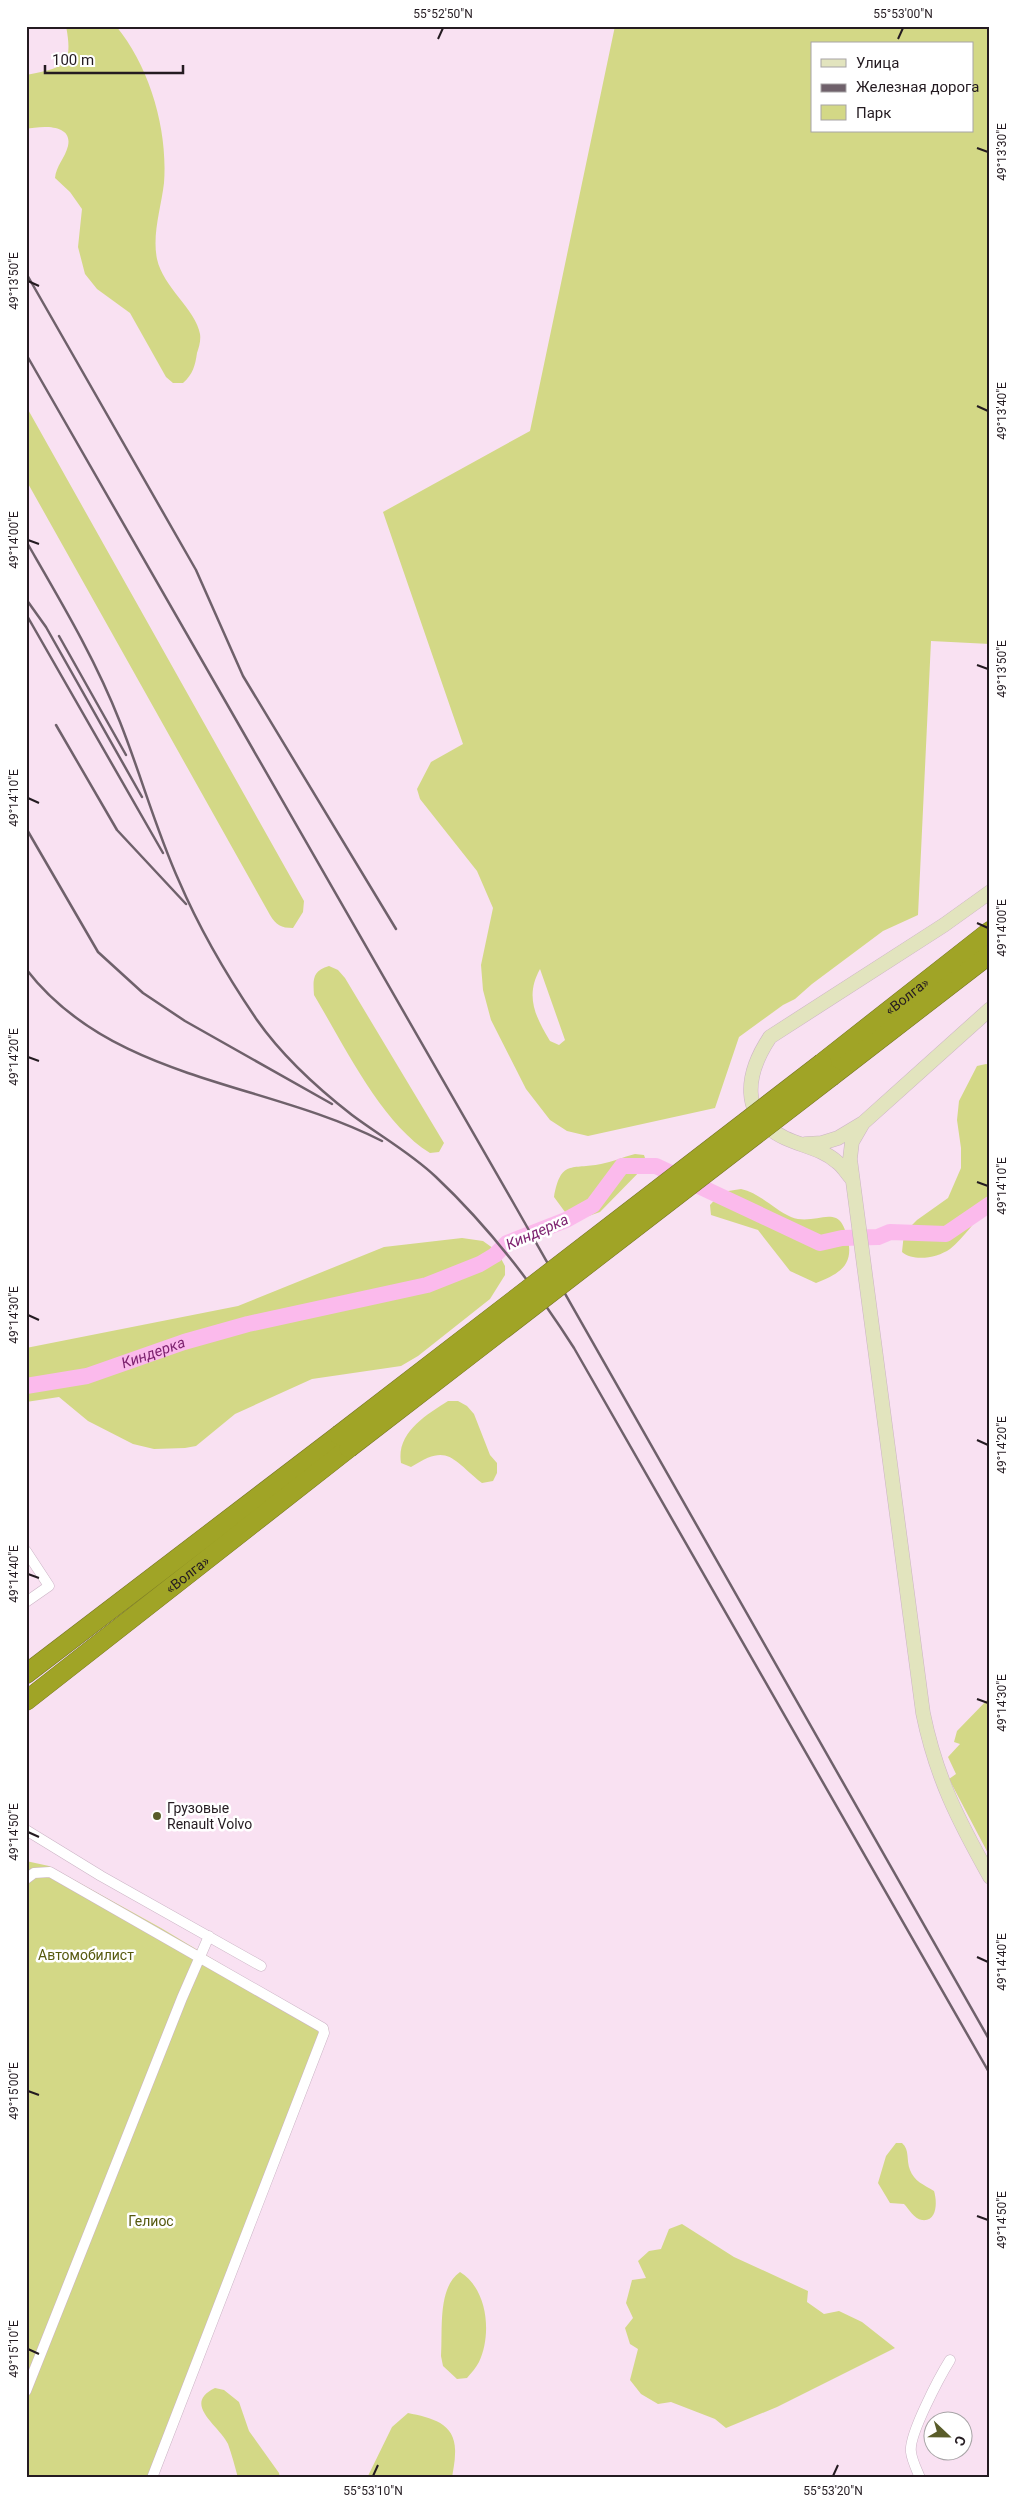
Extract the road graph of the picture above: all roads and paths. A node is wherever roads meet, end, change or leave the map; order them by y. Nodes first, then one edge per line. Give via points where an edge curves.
1 (990, 892) edge
2 (990, 931) edge
3 (990, 954) edge
4 (990, 1009) edge
5 (990, 1021) edge
6 (964, 1033) junction
7 (827, 1069) junction
8 (863, 1123) junction
9 (799, 1144) junction
10 (852, 1180) junction
11 (344, 1441) junction
12 (26, 1551) edge
13 (26, 1602) edge
14 (26, 1674) edge
15 (26, 1701) edge
16 (26, 1830) edge
17 (990, 1877) edge
18 (26, 1879) edge
19 (209, 1936) junction
20 (200, 1958) junction
21 (261, 1966) dead end
22 (950, 2360) dead end
23 (26, 2392) edge
24 (152, 2478) edge
25 (920, 2478) edge

1 - 9 street via 770,1037 757,1056 752,1072 751,1102 773,1131
2 - 7 highway, «Волга»
3 - 7 highway, «Волга»
4 - 6 street
5 - 6 street
6 - 8 street
7 - 11 highway, bridge
8 - 9 street via 838,1138 822,1143
8 - 10 street via 850,1151
9 - 10 street via 824,1153 837,1162
10 - 17 street via 928,1738 944,1788
11 - 14 highway, «Волга»
11 - 15 highway, «Волга»
12 - 13 street via 49,1586
16 - 19 street
18 - 20 street via 34,1873 50,1872
19 - 20 street
19 - 21 street
20 - 23 street
20 - 24 street via 307,2017 323,2028 324,2033
22 - 25 street via 933,2390 910,2451

